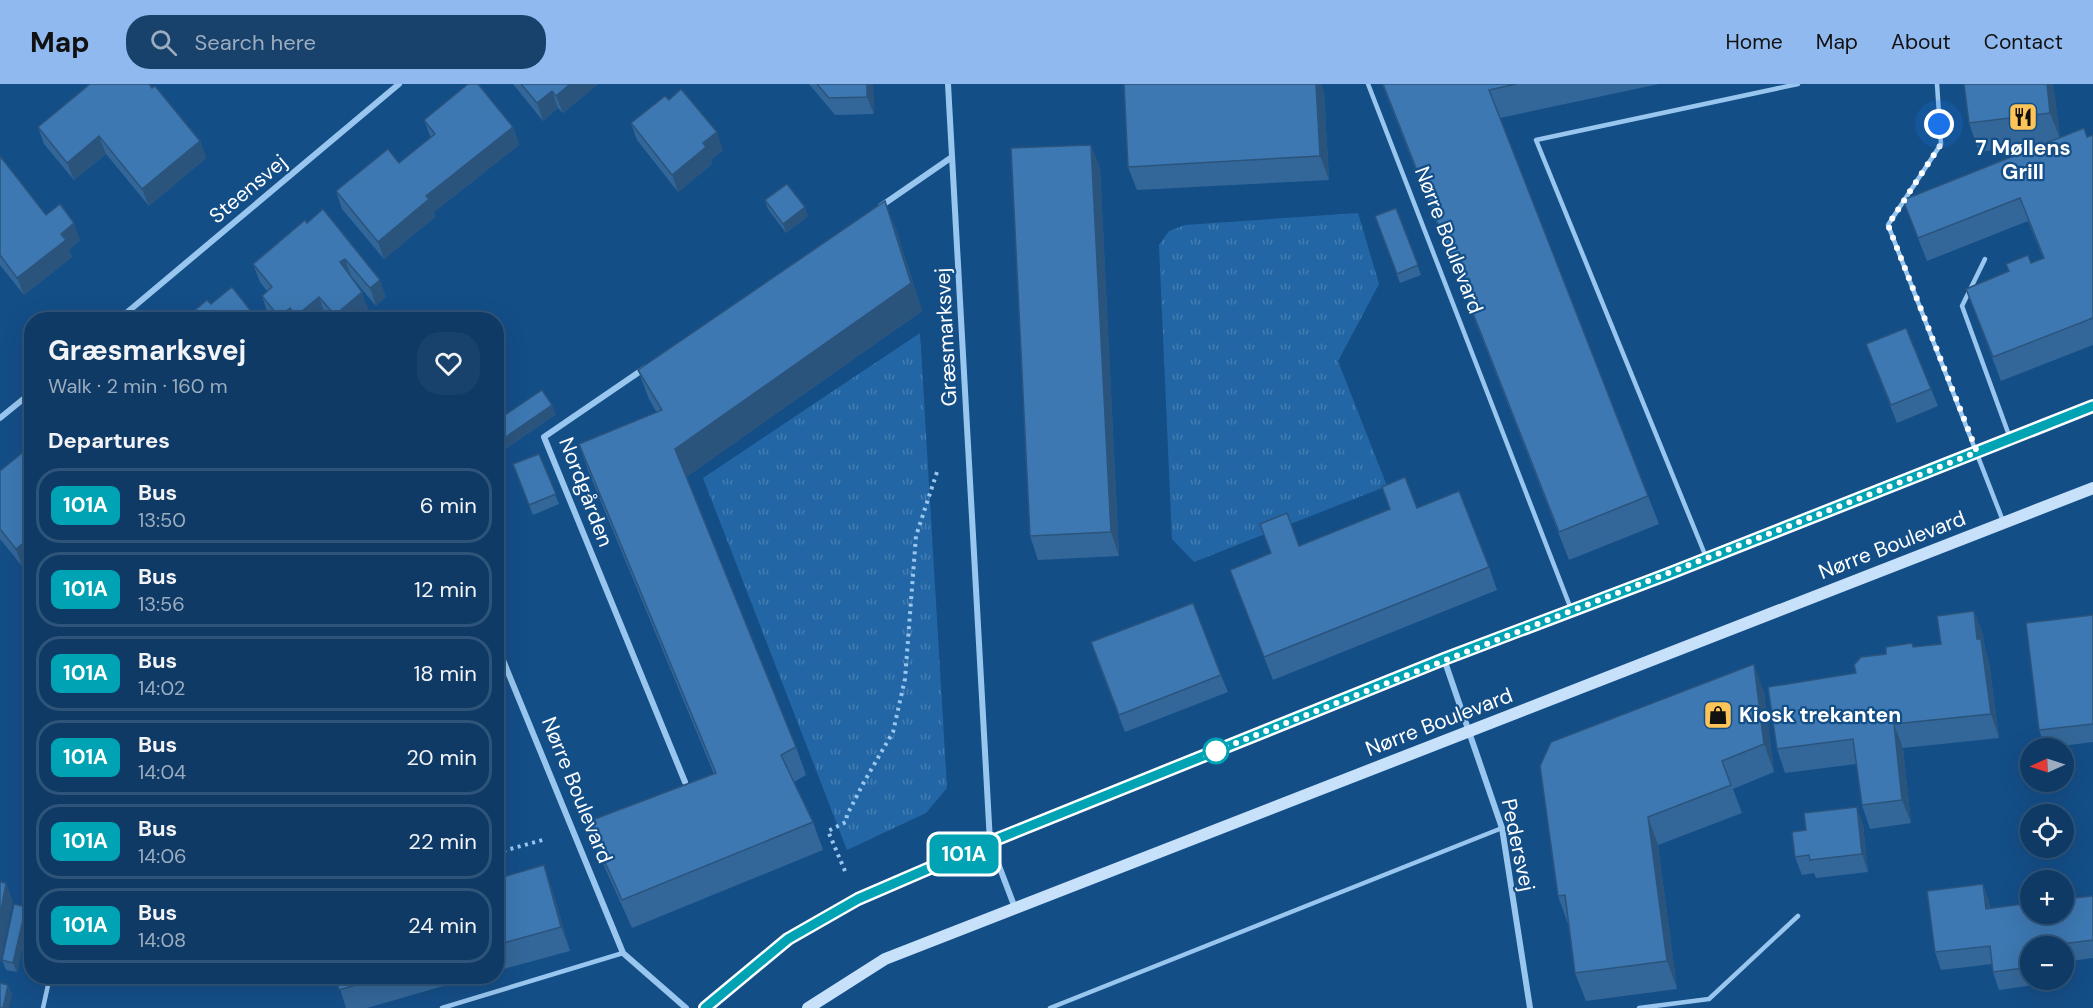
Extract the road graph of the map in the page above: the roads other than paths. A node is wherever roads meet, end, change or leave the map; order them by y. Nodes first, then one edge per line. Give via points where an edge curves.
1 (399, 84) edge
2 (948, 84) edge
3 (1368, 84) edge
4 (1798, 84) edge
5 (1937, 84) edge
6 (952, 157) junction
7 (874, 210) edge
8 (1985, 259) dead end
9 (128, 312) edge
10 (651, 364) edge
11 (24, 398) edge
12 (2093, 406) edge
13 (0, 418) edge
14 (2010, 438) junction
15 (1977, 452) junction
16 (2093, 488) edge
17 (2004, 522) junction
18 (1706, 559) junction
19 (1572, 611) junction
20 (1444, 659) junction
21 (504, 663) edge
22 (1469, 731) junction
23 (685, 782) edge
24 (1502, 828) junction
25 (990, 842) junction
26 (1015, 908) junction
27 (1798, 916) dead end
28 (622, 952) junction
29 (48, 984) edge
30 (43, 1008) edge
31 (442, 1008) edge
32 (686, 1008) edge
33 (705, 1008) edge
34 (808, 1008) edge
35 (1050, 1008) edge
36 (1530, 1008) edge
37 (1639, 1008) edge

1 - 9 street, Steensvej
2 - 6 street, Græsmarksvej
3 - 19 lane, Nørre Boulevard
4 - 18 lane via 1536,140
5 - 15 lane via 1941,144 1888,225
6 - 7 street
6 - 25 street, Græsmarksvej
8 - 14 lane via 1962,306
10 - 23 street, Nordgården via 544,437
11 - 13 street
12 - 14 street
14 - 15 street
15 - 17 lane
15 - 18 street
16 - 17 street, Nørre Boulevard
17 - 22 street, Nørre Boulevard
18 - 19 street
19 - 20 street
20 - 22 street, Pedersvej
20 - 25 street
21 - 28 street, Nørre Boulevard
22 - 24 street, Pedersvej
22 - 26 street, Nørre Boulevard
24 - 35 lane
24 - 36 street, Pedersvej
25 - 26 street, Græsmarksvej
25 - 33 street via 858,899 788,939
26 - 34 street, Nørre Boulevard via 885,959
27 - 37 lane via 1709,999
28 - 31 lane
28 - 32 street, Nørre Boulevard
29 - 30 lane

